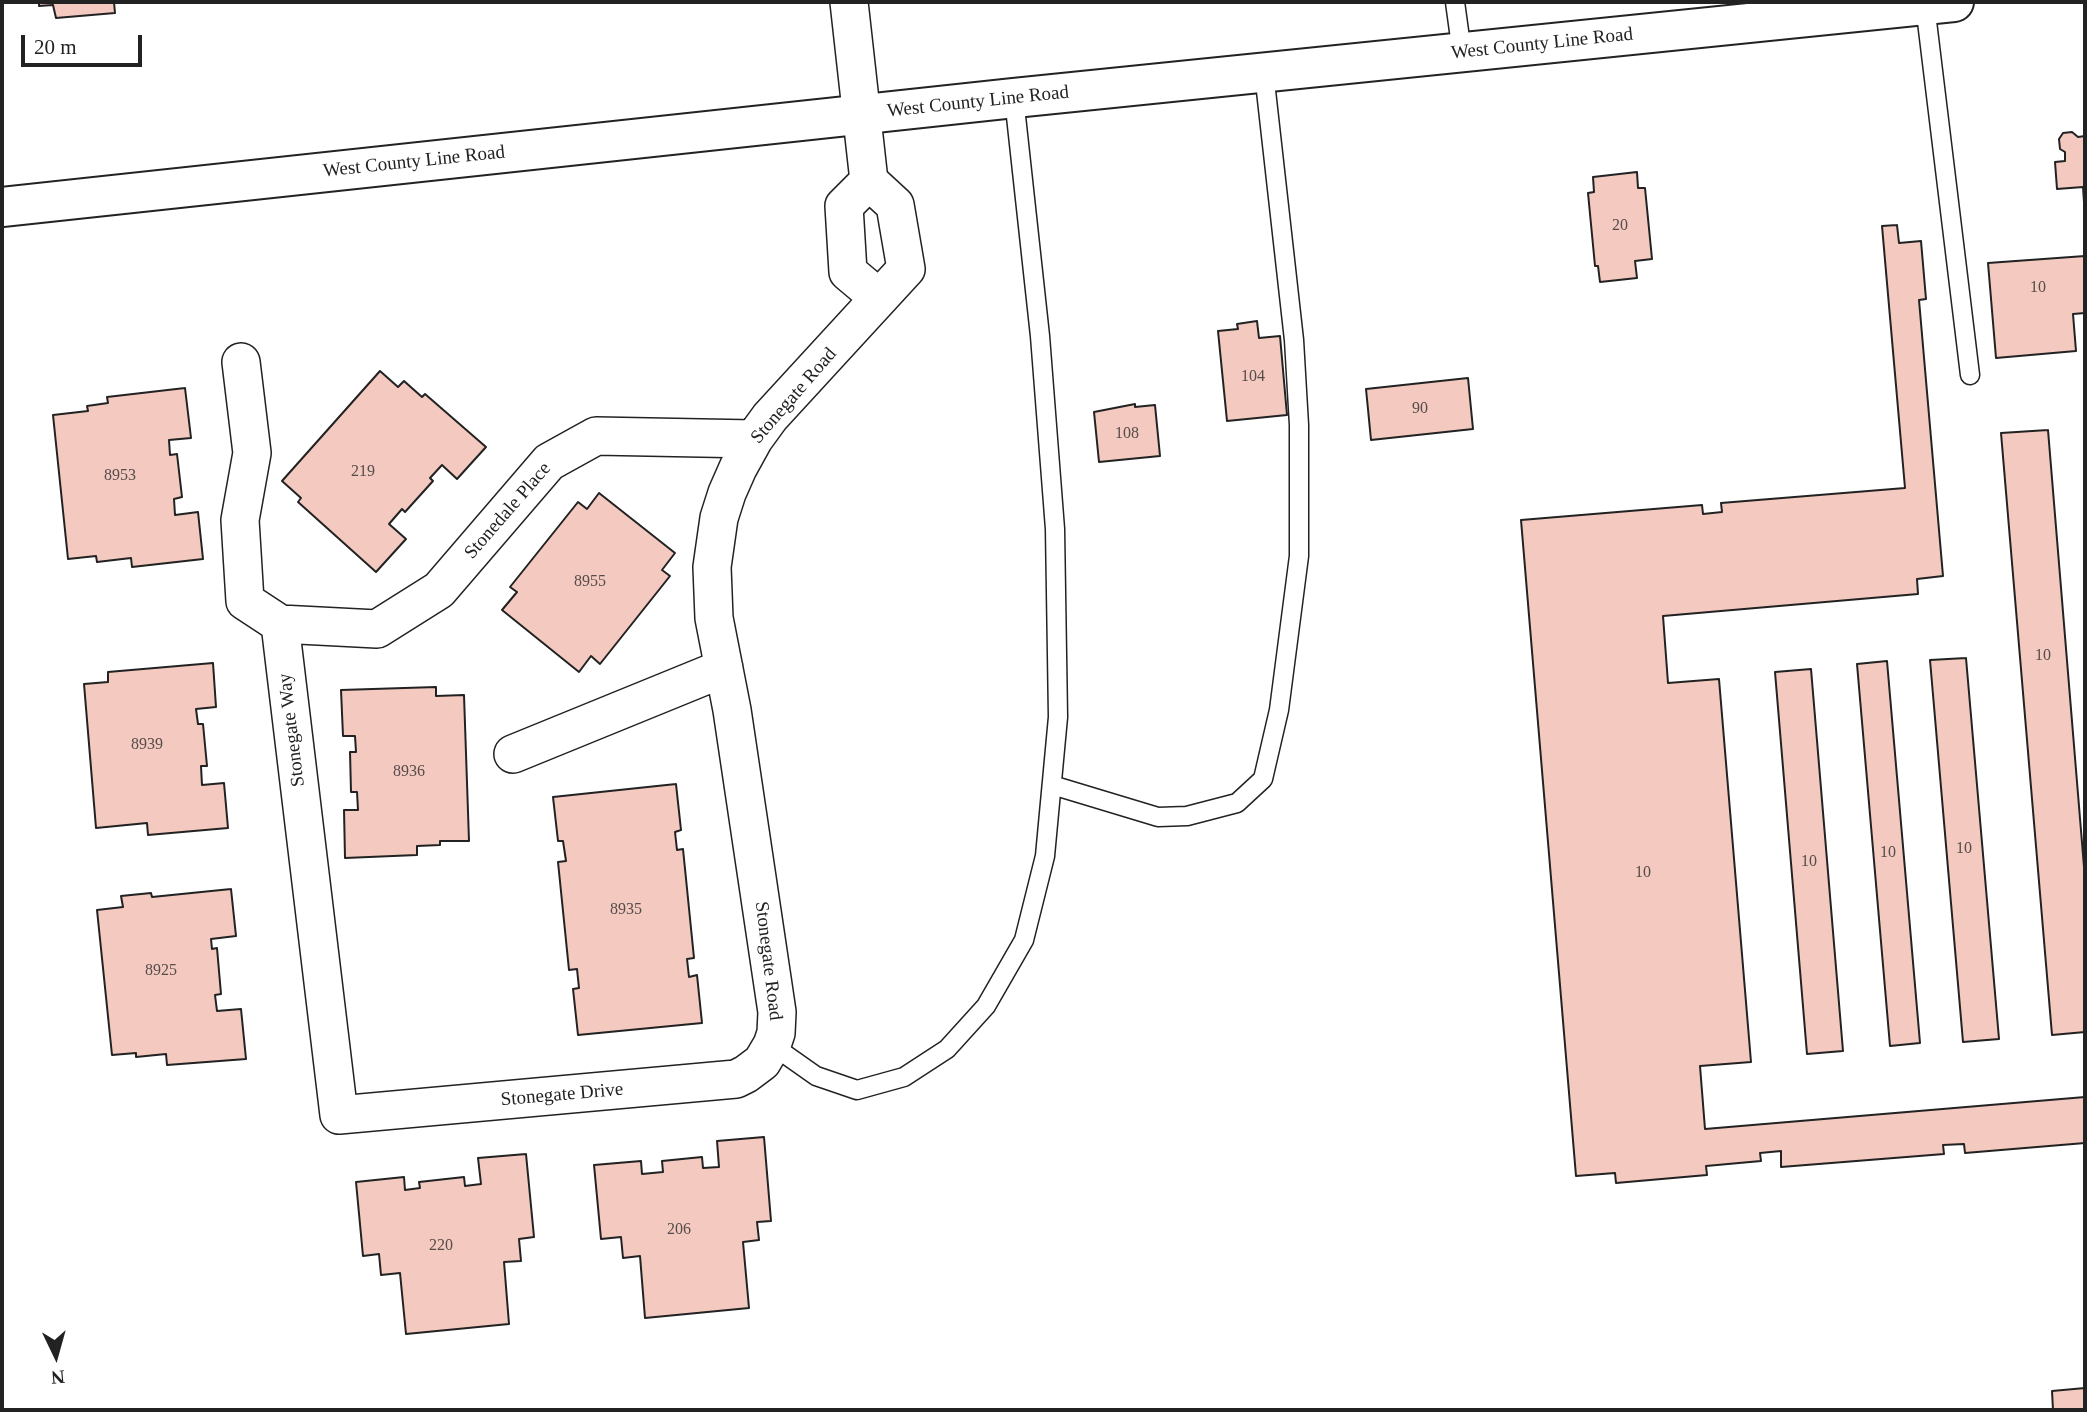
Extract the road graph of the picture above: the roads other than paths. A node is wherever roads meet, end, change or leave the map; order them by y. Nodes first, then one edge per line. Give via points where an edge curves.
1 (849, 2) edge
2 (1455, 2) edge
3 (1939, 3) edge
4 (1840, 8) edge
5 (1462, 52) junction
6 (1264, 73) junction
7 (1014, 98) junction
8 (862, 114) junction
9 (869, 181) junction
10 (2, 207) edge
11 (879, 298) junction
12 (241, 362) dead end
13 (1970, 375) dead end
14 (754, 439) junction
15 (280, 624) junction
16 (724, 668) junction
17 (513, 754) dead end
18 (1052, 785) junction
19 (772, 1045) junction
20 (339, 1115) joint

1 - 8 street
2 - 5 lane
3 - 4 main road, West County Line Road
3 - 13 lane
4 - 5 main road, West County Line Road
5 - 6 main road, West County Line Road
6 - 7 main road, West County Line Road
6 - 18 lane via 1294,340 1299,555 1279,710 1263,779 1237,803 1186,816 1158,817
7 - 8 main road, West County Line Road
7 - 18 lane via 1055,529 1059,717
8 - 9 street
8 - 10 main road, West County Line Road
9 - 11 street, Stonegate Road via 895,205 906,269
9 - 11 street via 844,206 848,272
11 - 14 street, Stonegate Road
12 - 15 street via 252,453 240,520 246,601
14 - 15 street, Stonedale Place via 596,436 549,462 439,590 377,629
14 - 16 street, Stonegate Road via 727,493 714,546 712,600
15 - 20 street, Stonegate Way
16 - 17 street
16 - 19 street, Stonegate Road via 776,1012
18 - 19 lane via 1045,856 1024,940 986,1006 947,1049 904,1077 857,1090 816,1076
19 - 20 street, Stonegate Drive via 762,1062 736,1079

